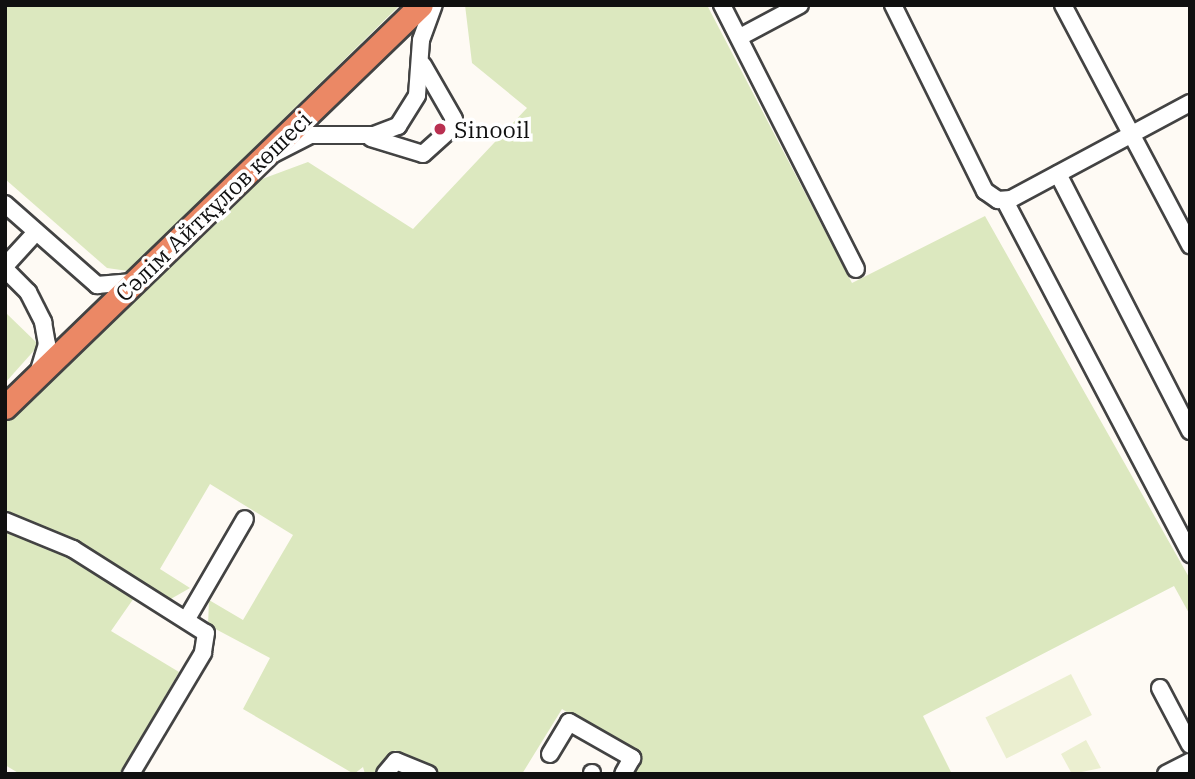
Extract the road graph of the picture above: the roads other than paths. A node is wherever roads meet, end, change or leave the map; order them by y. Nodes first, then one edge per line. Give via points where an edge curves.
1 (722, 5) edge
2 (800, 5) edge
3 (892, 5) edge
4 (1063, 5) edge
5 (427, 10) edge
6 (740, 37) junction
7 (1190, 103) edge
8 (362, 135) junction
9 (1130, 136) junction
10 (261, 160) junction
11 (1058, 174) junction
12 (1005, 201) junction
13 (5, 204) edge
14 (36, 232) junction
15 (1190, 245) edge
16 (5, 267) edge
17 (856, 268) dead end
18 (136, 281) junction
19 (30, 384) junction
20 (5, 407) edge
21 (1190, 431) edge
22 (245, 519) dead end
23 (5, 521) edge
24 (1190, 554) edge
25 (188, 617) junction
26 (1160, 688) dead end
27 (1190, 745) edge
28 (550, 754) dead end
29 (1190, 762) edge
30 (131, 774) edge
31 (385, 774) edge
32 (392, 774) edge
33 (415, 774) edge
34 (428, 774) edge
35 (623, 774) edge
36 (1166, 774) edge

1 - 6 street
2 - 6 street
3 - 12 street via 985,191
4 - 9 street
5 - 8 street via 411,112 386,133
5 - 8 street via 423,68 454,119 451,128 417,154
5 - 10 highway, Сәлім Айтқұлов көшесі
6 - 17 street
7 - 9 street
8 - 10 street via 310,135
9 - 11 street
9 - 15 street
10 - 18 highway, Сәлім Айтқұлов көшесі
11 - 12 street
11 - 21 street
12 - 24 street
13 - 14 street
14 - 16 street
14 - 18 street via 97,285
16 - 19 street via 33,300 46,337 44,361
18 - 19 highway, Сәлім Айтқұлов көшесі
19 - 20 highway, Сәлім Айтқұлов көшесі
22 - 25 street
23 - 25 street via 73,549
25 - 30 street via 206,633 203,653
26 - 27 street
28 - 35 street via 569,722 632,758
29 - 36 street
31 - 34 street via 399,761
32 - 33 street via 400,768

